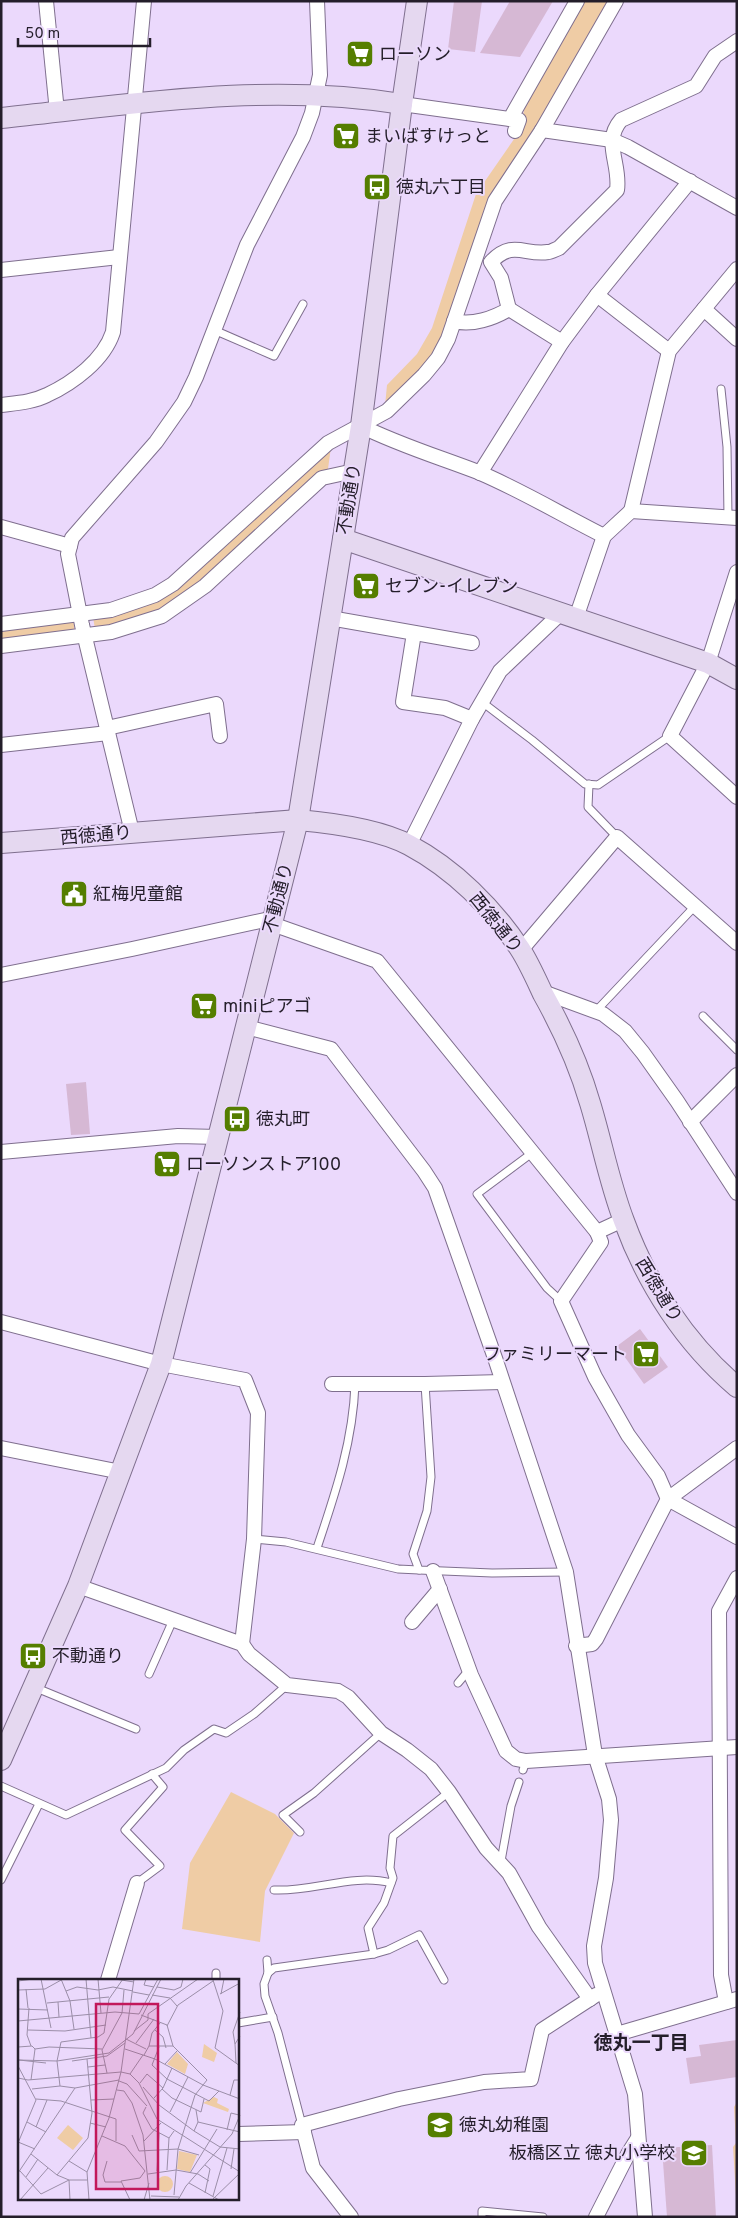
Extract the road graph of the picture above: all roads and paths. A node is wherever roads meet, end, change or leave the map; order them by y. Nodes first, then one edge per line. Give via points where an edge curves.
1 (46, 1) edge
2 (144, 1) edge
3 (317, 1) edge
4 (417, 1) edge
5 (577, 1) edge
6 (616, 1) edge
7 (737, 41) edge
8 (317, 95) junction
9 (135, 103) junction
10 (402, 104) junction
11 (57, 112) junction
12 (1, 118) edge
13 (542, 130) junction
14 (612, 140) junction
15 (690, 182) junction
16 (737, 208) edge
17 (476, 256) junction
18 (119, 257) junction
19 (492, 262) junction
20 (737, 269) edge
21 (1, 270) edge
22 (597, 295) junction
23 (302, 304) dead end
24 (509, 309) junction
25 (704, 309) junction
26 (454, 321) junction
27 (214, 330) junction
28 (737, 339) edge
29 (562, 342) junction
30 (669, 351) junction
31 (721, 389) dead end
32 (1, 404) edge
33 (361, 426) junction
34 (354, 471) junction
35 (480, 473) junction
36 (631, 511) junction
37 (732, 518) edge
38 (1, 527) edge
39 (604, 536) junction
40 (343, 539) junction
41 (70, 546) junction
42 (737, 572) edge
43 (80, 614) junction
44 (568, 615) junction
45 (330, 618) junction
46 (1, 624) edge
47 (414, 633) junction
48 (85, 636) junction
49 (472, 643) dead end
50 (1, 646) edge
51 (708, 663) junction
52 (737, 679) edge
53 (482, 702) junction
54 (472, 719) junction
55 (107, 731) junction
56 (220, 736) dead end
57 (670, 736) junction
58 (1, 745) edge
59 (589, 784) junction
60 (737, 797) edge
61 (298, 820) junction
62 (132, 832) junction
63 (617, 837) junction
64 (1, 843) edge
65 (409, 845) junction
66 (696, 905) junction
67 (273, 921) junction
68 (737, 944) edge
69 (521, 950) junction
70 (1, 975) edge
71 (543, 992) junction
72 (596, 1011) junction
73 (703, 1016) dead end
74 (246, 1027) junction
75 (737, 1050) edge
76 (737, 1076) edge
77 (690, 1122) junction
78 (218, 1137) junction
79 (1, 1152) edge
80 (532, 1154) junction
81 (737, 1193) edge
82 (623, 1220) junction
83 (597, 1232) junction
84 (561, 1301) junction
85 (1, 1322) edge
86 (161, 1364) junction
87 (502, 1382) junction
88 (332, 1384) dead end
89 (355, 1384) junction
90 (425, 1384) junction
91 (737, 1387) edge
92 (1, 1448) edge
93 (737, 1448) edge
94 (121, 1472) junction
95 (668, 1499) junction
96 (737, 1537) edge
97 (254, 1539) junction
98 (317, 1548) junction
99 (418, 1570) junction
100 (433, 1570) junction
101 (566, 1572) junction
102 (737, 1578) edge
103 (78, 1586) junction
104 (440, 1589) junction
105 (173, 1620) junction
106 (412, 1622) dead end
107 (242, 1644) junction
108 (576, 1646) junction
109 (470, 1670) junction
110 (148, 1674) dead end
111 (458, 1683) dead end
112 (287, 1685) junction
113 (34, 1687) junction
114 (136, 1729) dead end
115 (381, 1733) junction
116 (737, 1747) edge
117 (720, 1748) junction
118 (595, 1755) junction
119 (1, 1760) edge
120 (152, 1774) junction
121 (519, 1782) dead end
122 (1, 1786) edge
123 (449, 1792) junction
124 (40, 1804) junction
125 (300, 1832) dead end
126 (501, 1861) junction
127 (1, 1880) edge
128 (137, 1883) joint
129 (391, 1883) junction
130 (274, 1890) dead end
131 (374, 1954) junction
132 (267, 1960) dead end
133 (268, 1973) junction
134 (108, 1979) edge
135 (444, 1980) dead end
136 (603, 1990) junction
137 (590, 1999) junction
138 (732, 2000) edge
139 (273, 2017) junction
140 (239, 2023) edge
141 (617, 2034) junction
142 (303, 2129) junction
143 (239, 2134) edge
144 (638, 2138) junction
145 (350, 2217) edge
146 (482, 2217) edge
147 (543, 2217) edge
148 (596, 2217) edge
149 (645, 2217) edge

1 - 11 street
2 - 9 street
3 - 8 street via 320,62
4 - 10 street, 不動通り
5 - 10 street via 512,125
6 - 13 street
7 - 14 street via 715,56 696,86 621,120 615,126
8 - 9 street via 234,94
8 - 10 street
8 - 27 street via 302,136 247,244
9 - 11 street
9 - 18 street
10 - 33 street, 不動通り
11 - 12 street
13 - 14 street
13 - 17 street via 495,201
14 - 15 street
14 - 19 street via 619,177 617,190 559,248 547,253 519,249 505,251
15 - 16 street
15 - 22 street
17 - 19 street
17 - 26 street
18 - 21 street
18 - 32 street via 113,332 101,356 47,396 24,403
19 - 24 street via 501,278
20 - 25 street
22 - 29 street
22 - 30 street
23 - 27 lane via 274,356
24 - 26 street via 494,318 462,323
24 - 29 street
25 - 28 street
25 - 30 street
26 - 33 street via 438,358 424,375 387,411
27 - 41 street via 184,402 156,442 72,538
29 - 35 street
30 - 36 street
31 - 37 lane
33 - 34 street, 不動通り
33 - 35 street via 387,439
33 - 43 street via 328,443 173,584 133,604
34 - 40 street, 不動通り
34 - 48 street via 322,478 184,603 138,625
35 - 39 street
36 - 37 street
36 - 39 street
38 - 41 street
39 - 44 street
40 - 44 street
40 - 45 street, 不動通り
41 - 43 street via 68,554
42 - 51 street
43 - 46 street
43 - 48 street
44 - 51 street
44 - 53 street via 500,671
45 - 47 street
45 - 61 street, 不動通り
47 - 49 street
47 - 54 street via 402,702 445,708
48 - 50 street
48 - 55 street
51 - 52 street
51 - 57 street
53 - 54 street
53 - 59 lane
54 - 65 street
55 - 56 street via 216,704
55 - 58 street
55 - 62 street
57 - 59 lane via 598,784
57 - 60 street
59 - 63 lane via 588,807
61 - 62 street, 西徳通り
61 - 65 street, 西徳通り via 354,827
61 - 67 street, 不動通り
62 - 64 street, 西徳通り
63 - 66 street
63 - 69 street
65 - 69 street, 西徳通り via 471,891
66 - 68 street
66 - 72 lane
67 - 70 street
67 - 74 street, 不動通り
67 - 80 street via 377,961
69 - 71 street, 西徳通り
71 - 72 street
71 - 82 street, 西徳通り via 581,1075
72 - 77 street via 625,1031 643,1052
73 - 75 lane
74 - 78 street, 不動通り
74 - 87 street via 331,1049 424,1171 435,1188
76 - 77 street
77 - 81 street
78 - 79 street via 168,1137
78 - 86 street, 不動通り
80 - 83 street
80 - 84 lane via 477,1194 547,1288
82 - 83 street
82 - 91 street, 西徳通り via 648,1274 672,1315 702,1354
83 - 84 street via 600,1242
84 - 95 street via 595,1377 628,1435 658,1476
85 - 86 street
86 - 94 street, 不動通り
86 - 97 street via 245,1380 253,1392 258,1413
87 - 90 street
87 - 101 street
88 - 89 street
89 - 90 street
89 - 98 lane via 354,1415 340,1476
90 - 99 lane via 431,1477 427,1511 413,1554
92 - 94 street
93 - 95 street
94 - 103 street, 不動通り
95 - 96 street
95 - 108 street via 596,1639 592,1644
97 - 98 lane
97 - 107 street
98 - 99 lane via 398,1569
99 - 100 lane
100 - 101 lane
100 - 104 street
101 - 108 street
102 - 117 street via 719,1611
103 - 105 street
103 - 113 street, 不動通り
104 - 106 street
104 - 109 street
105 - 107 street
105 - 110 lane
107 - 112 street
108 - 118 street
109 - 111 lane
109 - 118 street via 506,1751 524,1766
112 - 115 street via 338,1691 348,1697
112 - 120 lane via 226,1733 214,1729 184,1750 166,1768
113 - 114 lane
113 - 119 street, 不動通り
115 - 123 street via 431,1769
115 - 125 lane via 314,1793 283,1815
116 - 117 street
117 - 118 street
117 - 138 street via 721,1975
118 - 136 street via 609,1799 611,1820 606,1878 594,1946
120 - 124 lane via 66,1815
120 - 128 lane via 163,1787 125,1830 160,1866
121 - 126 lane
122 - 124 lane
123 - 126 street via 486,1848
123 - 129 lane via 393,1836
124 - 127 lane
126 - 137 street via 539,1926
128 - 134 street
129 - 130 lane via 370,1879 289,1891
129 - 131 lane via 384,1903 368,1928
131 - 133 lane via 274,1968
131 - 135 lane via 419,1935
132 - 133 lane
133 - 139 lane via 264,1984 265,1996
136 - 137 street
136 - 141 street
137 - 142 street via 542,2030 531,2079 484,2082 399,2099
138 - 141 street
139 - 140 lane
139 - 142 lane
141 - 144 street via 635,2094
142 - 143 street
142 - 145 street via 313,2168
144 - 148 street
144 - 149 street
146 - 147 lane via 482,2211

